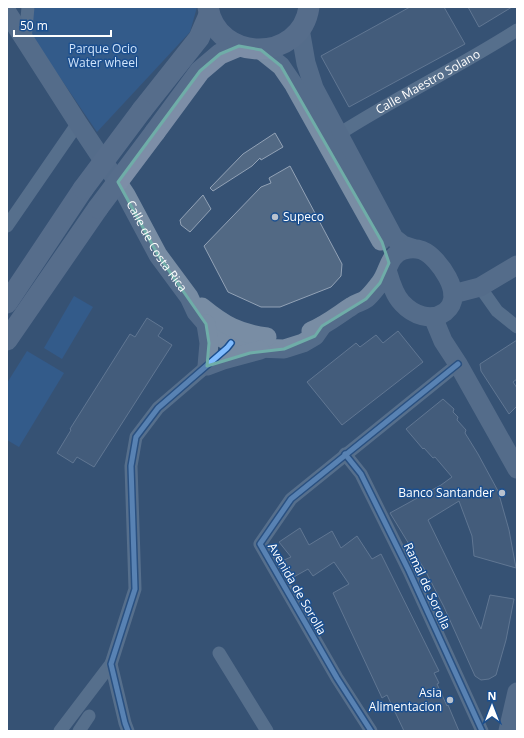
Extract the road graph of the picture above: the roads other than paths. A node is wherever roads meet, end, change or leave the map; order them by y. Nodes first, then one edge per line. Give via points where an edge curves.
1 (15, 7) edge
2 (28, 7) edge
3 (309, 7) edge
4 (209, 11) edge
5 (7, 12) edge
6 (300, 29) junction
7 (517, 30) edge
8 (25, 40) junction
9 (239, 46) junction
10 (261, 50) junction
11 (78, 122) junction
12 (339, 134) junction
13 (7, 226) edge
14 (412, 248) junction
15 (517, 265) edge
16 (388, 266) junction
17 (480, 287) junction
18 (453, 294) junction
19 (366, 299) junction
20 (401, 302) junction
21 (7, 303) edge
22 (433, 317) junction
23 (209, 320) junction
24 (322, 326) junction
25 (517, 328) edge
26 (293, 336) junction
27 (7, 340) edge
28 (231, 343) junction
29 (267, 349) junction
30 (458, 364) junction
31 (207, 366) junction
32 (345, 454) junction
33 (517, 468) edge
34 (219, 653) dead end
35 (111, 664) junction
36 (517, 692) edge
37 (89, 716) dead end
38 (60, 731) edge
39 (79, 731) edge
40 (128, 731) edge
41 (267, 731) edge
42 (371, 731) edge
43 (482, 731) edge
44 (508, 731) edge

1 - 5 street
2 - 8 street
3 - 6 main road
4 - 9 main road via 216,28 226,39
4 - 21 main road, bridge via 199,38 83,189
5 - 8 main road, Calle de Costa Rica
6 - 10 main road via 276,47
6 - 12 main road via 306,63 314,88
7 - 12 street, Calle Maestro Solano
8 - 11 main road, Calle de Costa Rica
9 - 10 main road
9 - 27 main road, bridge via 220,54 200,71 98,208
10 - 16 main road via 281,66 294,86 382,242
11 - 13 street
11 - 23 main road, Calle de Costa Rica via 126,194 158,255 189,297 196,312
12 - 14 main road via 394,238
14 - 16 main road via 394,255
14 - 18 main road via 422,249 430,254 449,280
15 - 17 main road
16 - 19 main road, Calle de Costa Rica via 380,283
16 - 20 main road via 391,281
17 - 18 main road
17 - 25 street via 497,311
18 - 22 main road via 450,307
19 - 20 main road
19 - 24 main road, Calle de Costa Rica
20 - 22 main road via 417,315
22 - 30 main road via 443,341
23 - 26 main road, Calle de Costa Rica via 218,320 234,329 254,335 282,338
23 - 28 main road, Calle de Costa Rica via 214,334
23 - 31 main road
24 - 26 main road, Calle de Costa Rica
24 - 29 main road, Calle de Costa Rica via 315,336 303,343 284,349
26 - 28 main road via 279,343 241,337 235,338
28 - 29 main road, Calle de Costa Rica
28 - 31 street
29 - 31 main road
30 - 32 street, Avenida de Sorolla
30 - 33 main road
31 - 35 street via 158,408 136,437 131,466 135,589
32 - 42 street, Avenida de Sorolla via 291,498 260,544 337,678
32 - 43 street, Ramal de Sorolla via 361,474 410,571
34 - 41 street
35 - 38 street
35 - 40 street
36 - 44 main road
37 - 39 street

